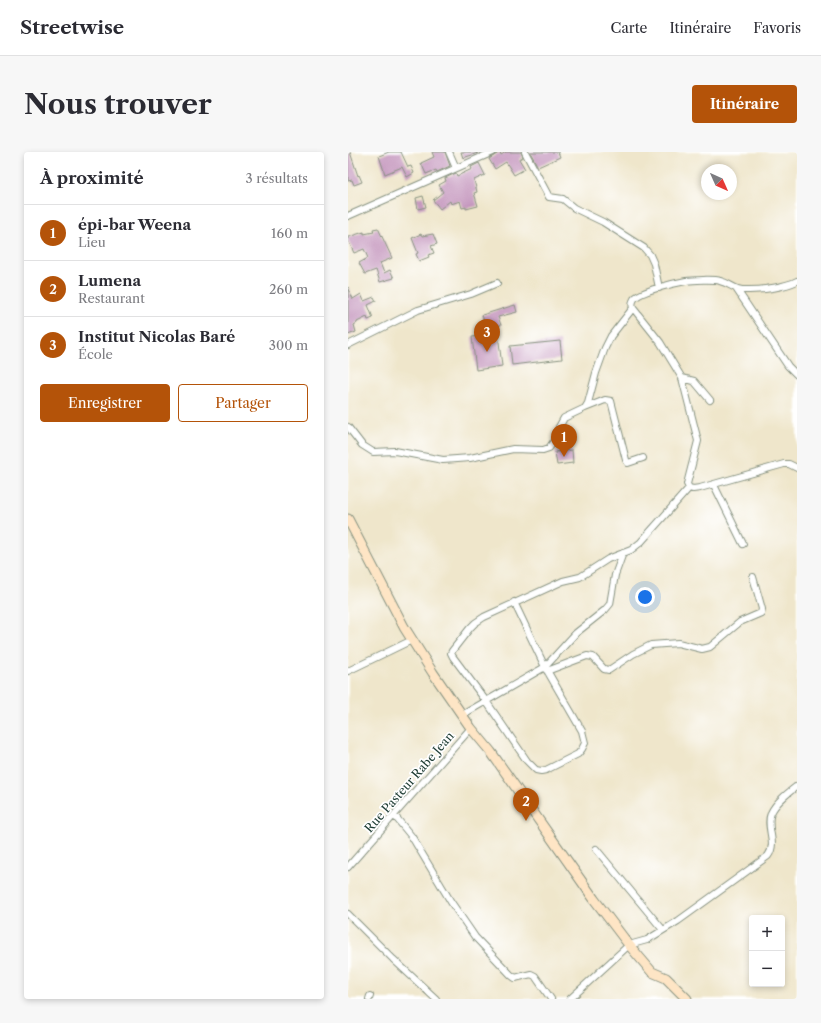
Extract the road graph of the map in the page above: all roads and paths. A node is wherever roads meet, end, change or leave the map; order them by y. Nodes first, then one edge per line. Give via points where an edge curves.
1 (449, 152) edge
2 (493, 152) edge
3 (525, 152) edge
4 (456, 168) junction
5 (348, 216) edge
6 (797, 281) edge
7 (497, 283) dead end
8 (659, 288) junction
9 (737, 290) junction
10 (633, 308) junction
11 (348, 345) edge
12 (797, 375) edge
13 (682, 378) junction
14 (710, 400) dead end
15 (585, 408) junction
16 (348, 427) edge
17 (643, 458) dead end
18 (797, 468) edge
19 (714, 485) junction
20 (689, 488) junction
21 (348, 519) edge
22 (743, 544) dead end
23 (623, 553) junction
24 (752, 578) dead end
25 (514, 602) junction
26 (412, 640) junction
27 (546, 669) junction
28 (348, 670) edge
29 (486, 701) junction
30 (462, 715) junction
31 (471, 728) junction
32 (797, 786) edge
33 (394, 815) junction
34 (596, 849) dead end
35 (348, 867) edge
36 (348, 914) edge
37 (663, 930) junction
38 (629, 945) junction
39 (436, 999) edge
40 (552, 999) edge
41 (570, 999) edge
42 (687, 999) edge

1 - 4 street
2 - 4 street
3 - 8 street via 549,197 563,199 574,208 603,222 644,248 654,264
4 - 5 street
6 - 9 street via 783,286
7 - 11 street via 471,294 418,310
8 - 9 street via 688,280 720,281
8 - 10 street via 637,297 633,302
9 - 12 street via 788,366
10 - 13 street via 660,342
10 - 15 street via 605,348
13 - 14 street via 694,381
13 - 20 street via 698,441 687,484
15 - 16 street via 564,418 549,448 513,449 458,460 432,459 395,451 373,452 362,445
15 - 17 street via 605,400 611,401 626,460 628,463
18 - 19 street via 784,464
19 - 20 street
19 - 22 street
20 - 23 street via 641,542
21 - 26 main road
23 - 25 street via 608,558 580,577 563,581
23 - 27 street via 610,604 576,633
24 - 27 street via 761,613 740,622 710,647 702,649 678,643 651,645 609,670 604,669 593,657 587,656
25 - 27 street
25 - 29 street via 475,623 451,653
26 - 28 street
26 - 30 main road
27 - 29 street
27 - 29 street via 585,737 585,744 578,754 546,770 536,770
29 - 30 street
30 - 31 main road
31 - 33 street, Rue Pasteur Rabe Jean
31 - 38 main road via 491,752
32 - 37 street via 771,813 769,823 772,850 768,856
33 - 35 street, Rue Pasteur Rabe Jean
33 - 40 street via 412,837 475,938 510,975 515,978 531,974 535,976
34 - 37 street
36 - 39 street
37 - 38 street via 647,940
38 - 41 street
38 - 42 main road via 652,972 666,978

